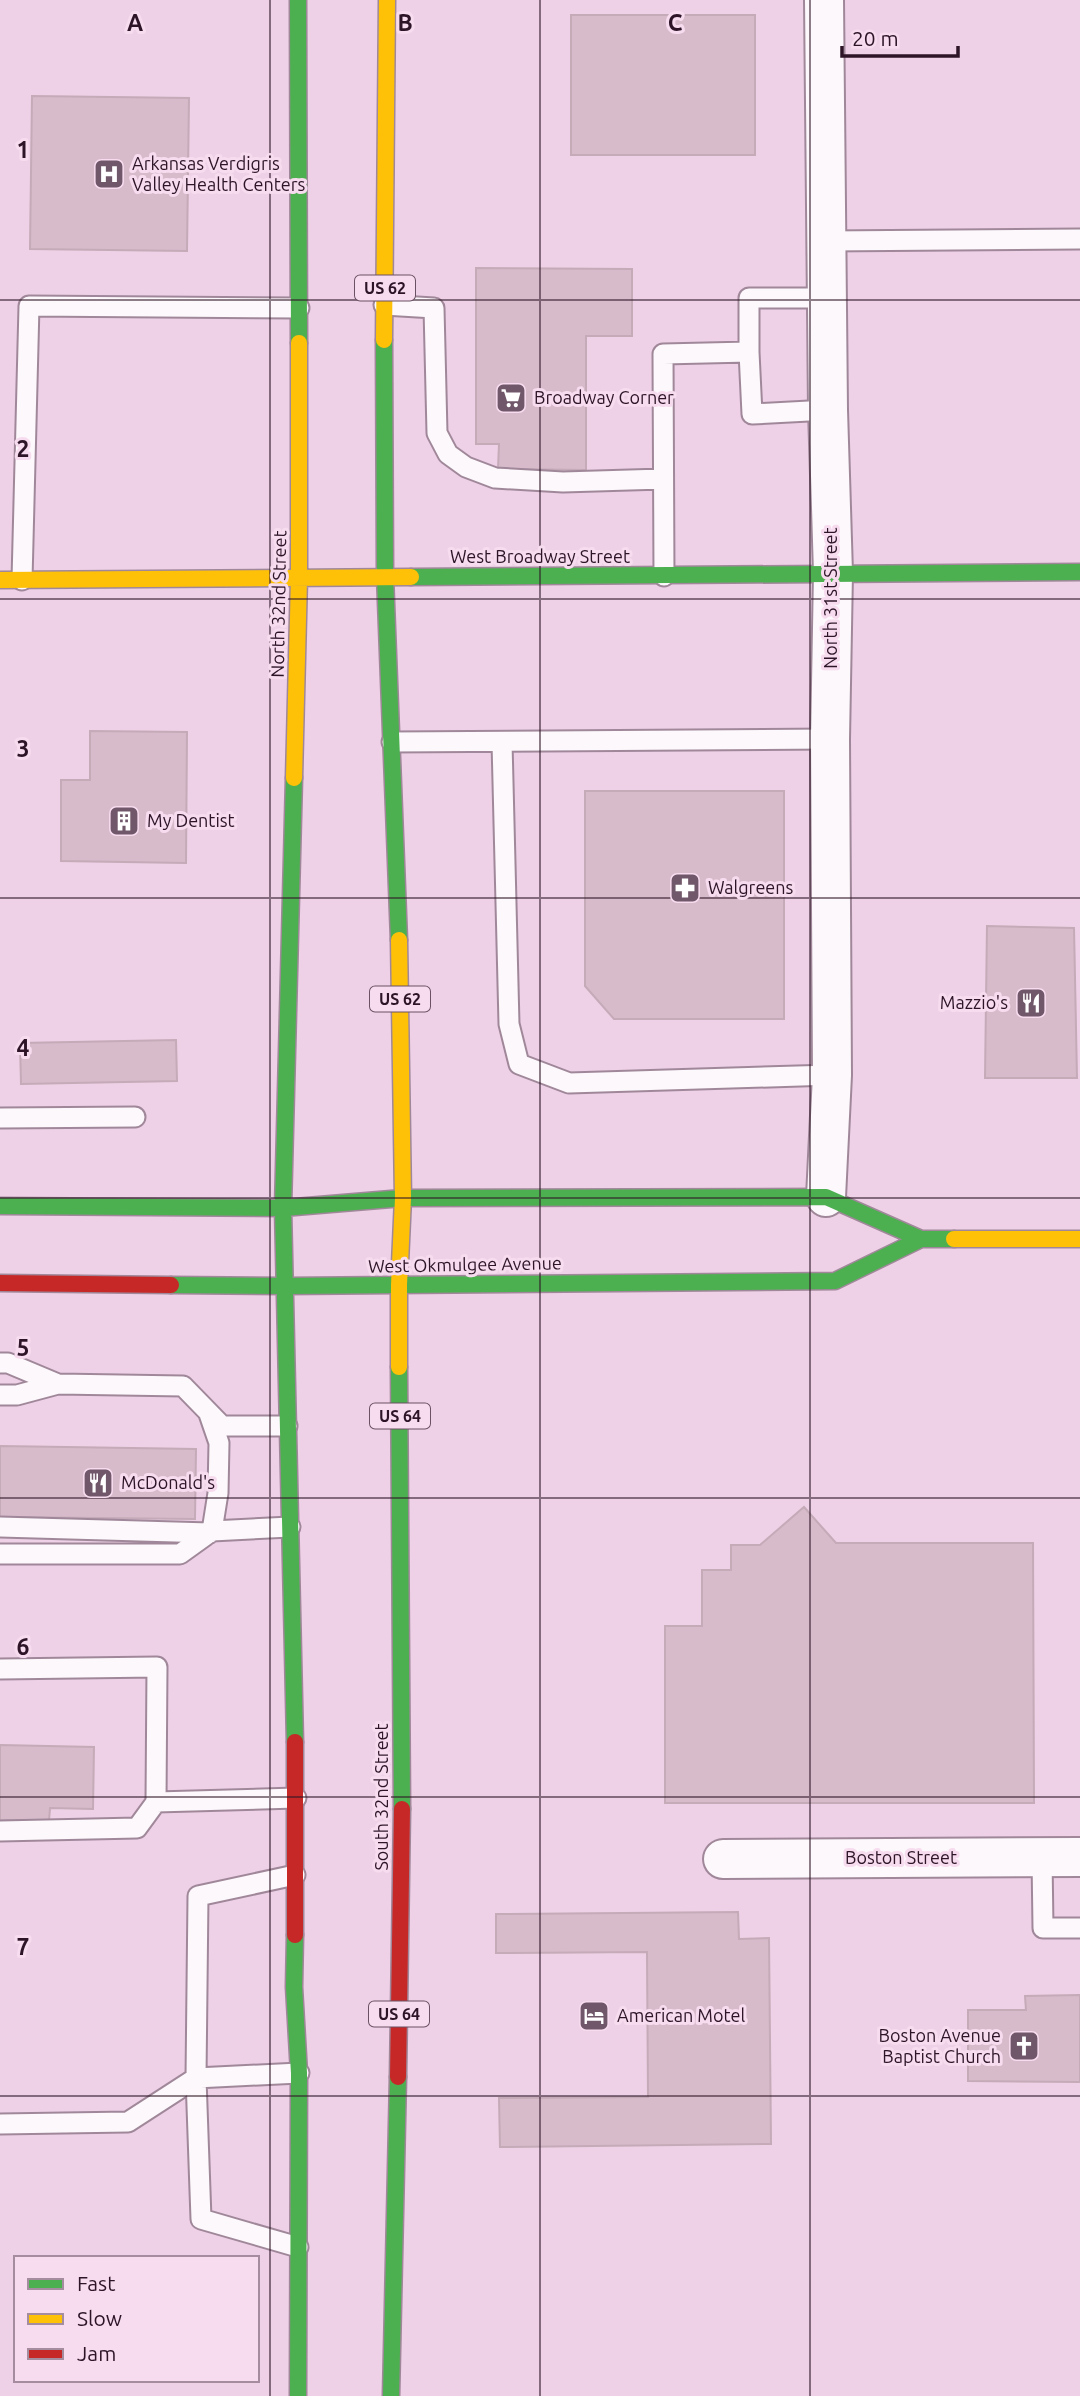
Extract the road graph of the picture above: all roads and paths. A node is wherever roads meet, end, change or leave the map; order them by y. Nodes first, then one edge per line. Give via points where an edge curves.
1 (298, 0) edge
2 (387, 0) edge
3 (824, 0) edge
4 (1080, 239) edge
5 (826, 241) junction
6 (827, 298) junction
7 (384, 305) junction
8 (299, 308) junction
9 (750, 352) junction
10 (828, 411) junction
11 (663, 478) junction
12 (1080, 572) edge
13 (833, 573) junction
14 (386, 576) junction
15 (664, 576) junction
16 (299, 578) junction
17 (0, 580) edge
18 (22, 580) junction
19 (830, 739) junction
20 (392, 742) junction
21 (502, 742) junction
22 (832, 1075) junction
23 (135, 1117) dead end
24 (0, 1118) edge
25 (826, 1197) junction
26 (403, 1198) junction
27 (0, 1206) edge
28 (283, 1208) junction
29 (920, 1239) junction
30 (1080, 1239) edge
31 (0, 1283) edge
32 (400, 1285) junction
33 (285, 1286) junction
34 (0, 1363) edge
35 (58, 1384) junction
36 (0, 1395) edge
37 (209, 1412) junction
38 (288, 1426) junction
39 (0, 1527) edge
40 (290, 1527) junction
41 (211, 1532) junction
42 (0, 1553) edge
43 (0, 1669) edge
44 (296, 1798) junction
45 (156, 1802) junction
46 (0, 1831) edge
47 (1080, 1857) edge
48 (1042, 1858) junction
49 (723, 1859) dead end
50 (295, 1875) junction
51 (1080, 1928) edge
52 (299, 2073) junction
53 (196, 2078) junction
54 (0, 2124) edge
55 (298, 2248) junction
56 (298, 2396) edge
57 (391, 2396) edge

1 - 8 main road, North 32nd Street
2 - 7 main road, US 62
3 - 5 street, North 31st Street
4 - 5 lane
5 - 6 street, North 31st Street
6 - 9 lane via 750,298
6 - 10 street, North 31st Street
7 - 11 lane via 434,308 437,433 448,454 466,467 495,478 522,480
7 - 14 main road, US 62
8 - 16 main road, North 32nd Street
8 - 18 lane via 29,306
9 - 10 lane via 752,414
9 - 11 lane via 663,354
10 - 13 street, North 31st Street
11 - 15 lane
12 - 13 main road, West Broadway Street
13 - 15 main road, West Broadway Street
13 - 19 street, North 31st Street
14 - 15 main road, West Broadway Street
14 - 16 main road, West Broadway Street
14 - 20 main road, US 62
16 - 18 main road, West Broadway Street
16 - 28 main road, North 32nd Street
17 - 18 main road, West Broadway Street
19 - 21 lane
19 - 22 street, North 31st Street
20 - 21 lane
20 - 26 main road, US 62
21 - 22 lane via 509,1024 519,1064 569,1083
22 - 25 street, North 31st Street
23 - 24 lane
25 - 26 main road, West Okmulgee Avenue
25 - 29 main road, West Okmulgee Avenue
26 - 28 main road, West Okmulgee Avenue
26 - 32 main road, South 32nd Street / US 62
27 - 28 main road, West Okmulgee Avenue
28 - 33 main road
29 - 30 main road, West Okmulgee Avenue
29 - 32 main road, West Okmulgee Avenue via 835,1281
31 - 33 main road, West Okmulgee Avenue
32 - 33 main road, West Okmulgee Avenue
32 - 57 main road, South 32nd Street / US 64 via 402,1858
33 - 38 main road
34 - 35 lane
35 - 36 lane
35 - 37 lane via 183,1386
37 - 38 lane via 222,1426
37 - 41 lane via 219,1443
38 - 40 main road
39 - 41 lane
40 - 41 lane
40 - 44 main road
41 - 42 lane via 180,1554
43 - 45 lane via 157,1667
44 - 45 lane
44 - 50 main road
45 - 46 lane via 137,1828
47 - 48 street, Boston Street
48 - 49 street, Boston Street
48 - 51 lane via 1044,1928
50 - 52 main road
50 - 53 lane via 198,1896
52 - 53 lane
52 - 55 main road
53 - 54 lane via 128,2122
53 - 55 lane via 201,2220
55 - 56 main road

